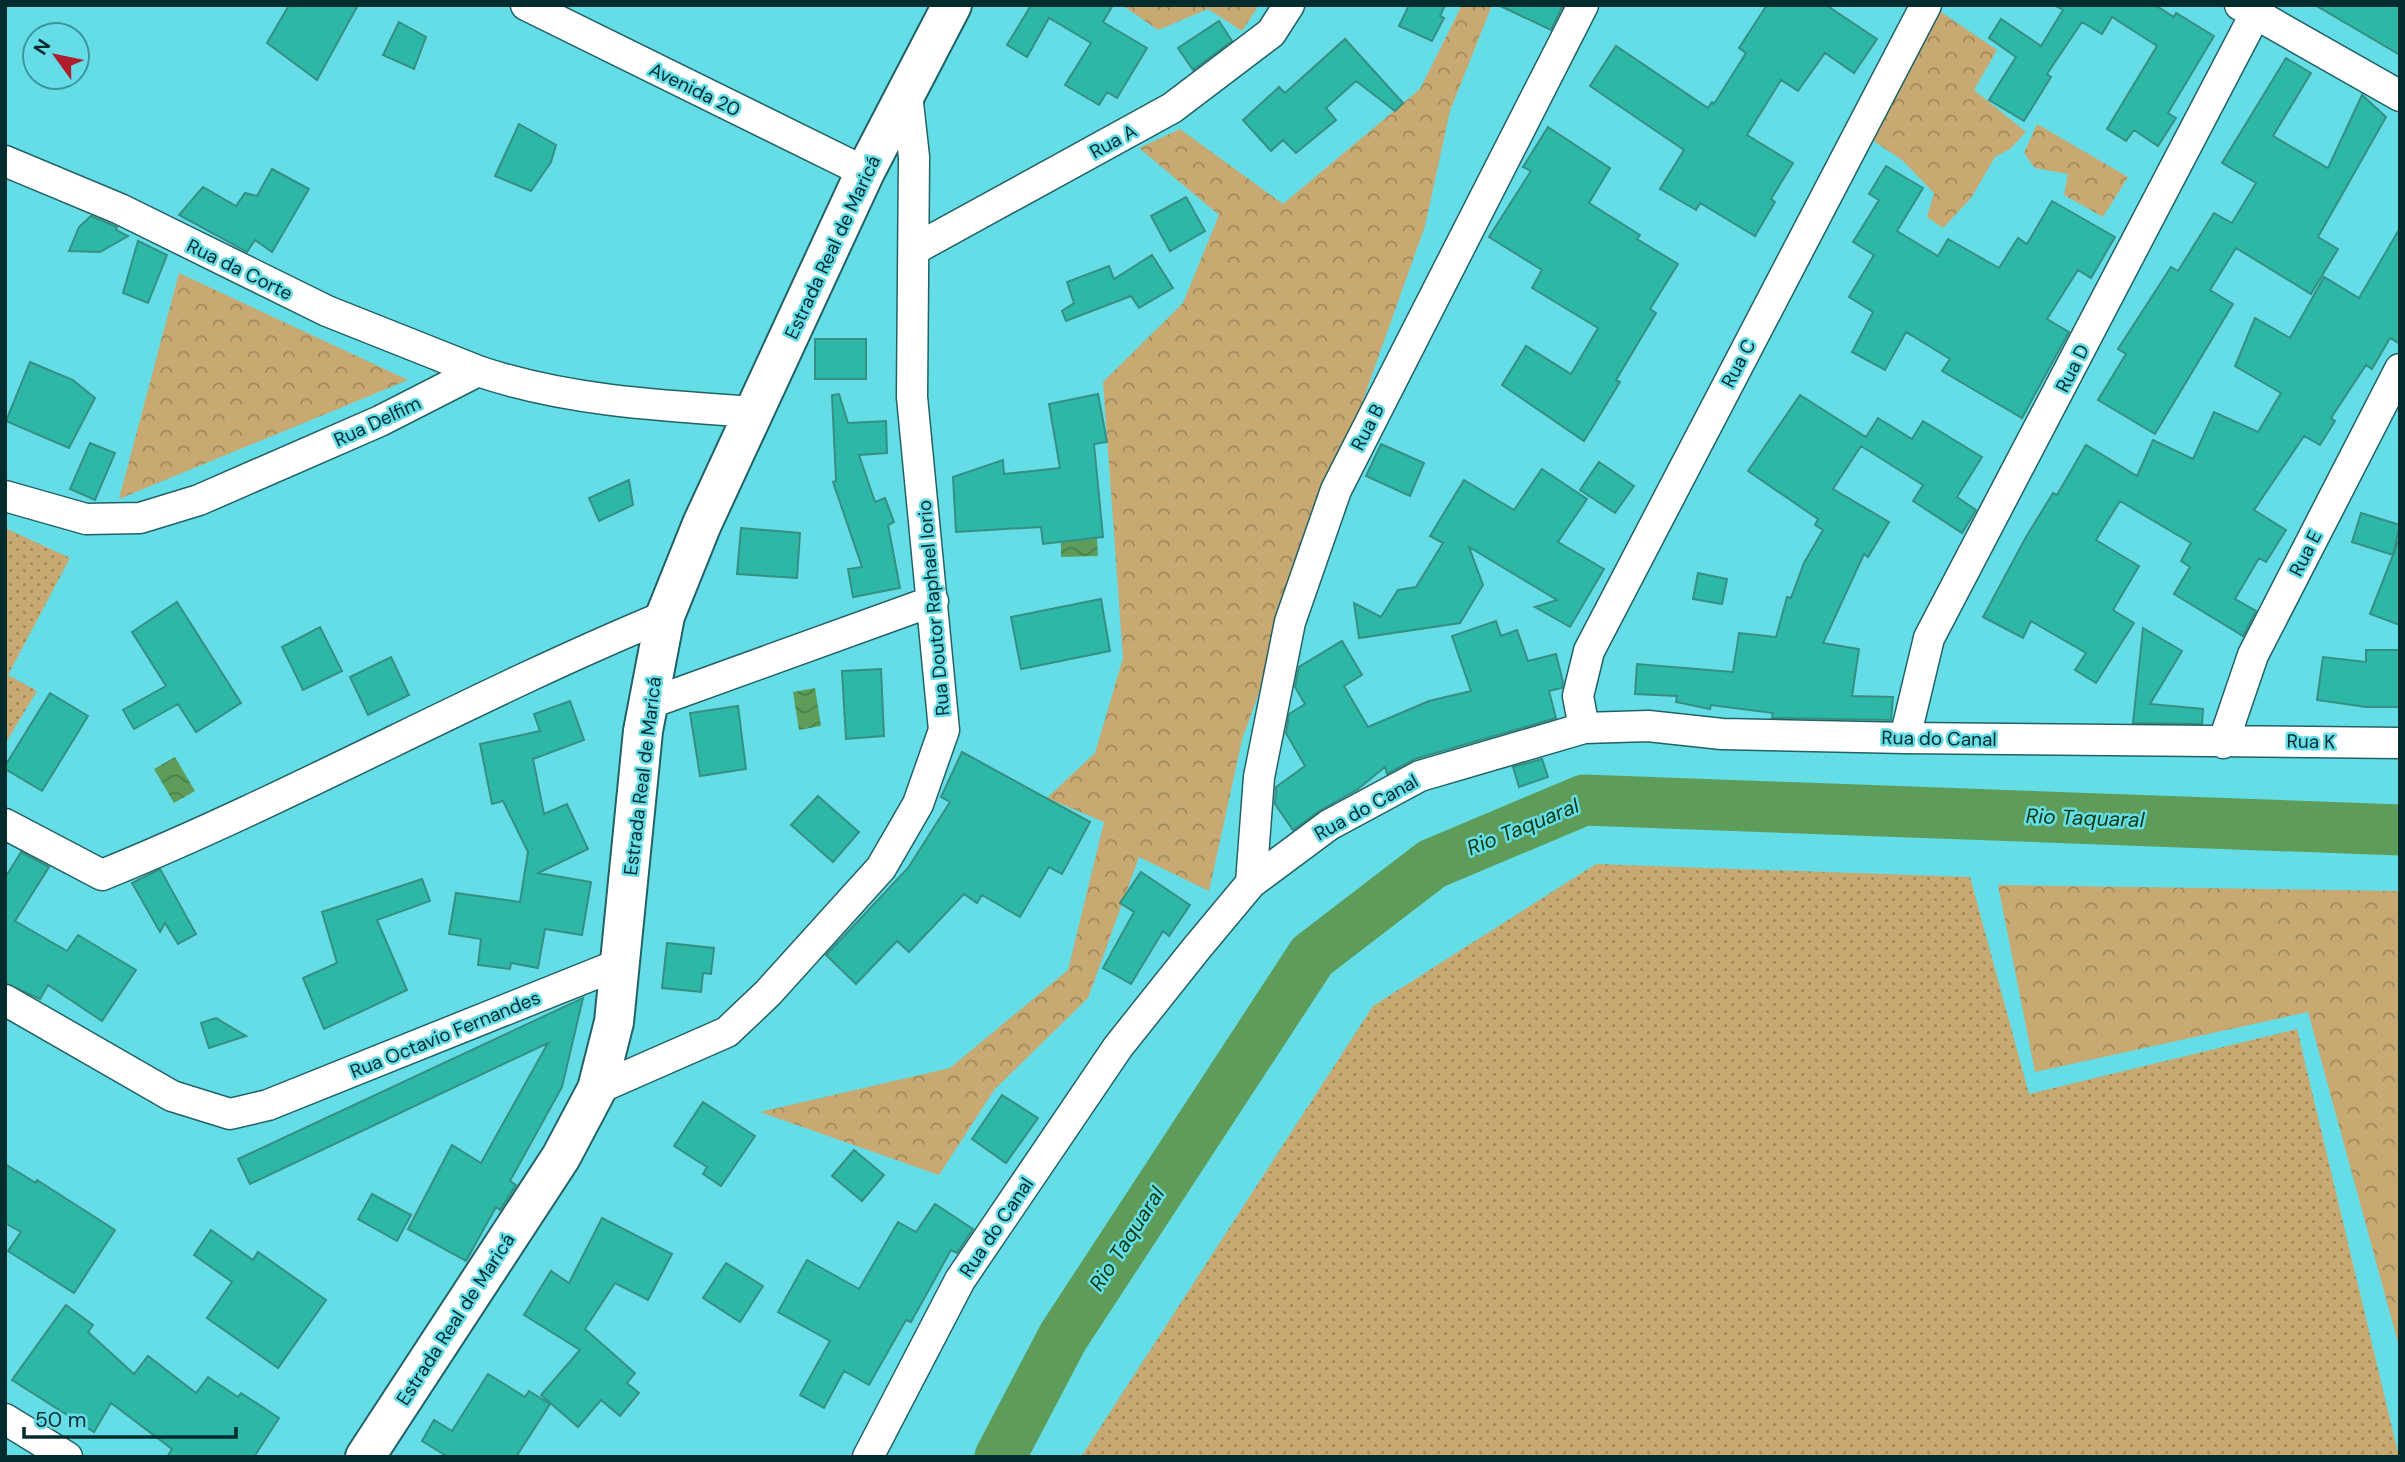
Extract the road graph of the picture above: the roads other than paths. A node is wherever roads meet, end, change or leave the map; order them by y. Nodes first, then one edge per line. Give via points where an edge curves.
1 (952, 5) edge
2 (1289, 5) edge
3 (1583, 5) edge
4 (1926, 5) edge
5 (2252, 8) edge
6 (544, 9) edge
7 (907, 94) junction
8 (2400, 96) edge
9 (5, 161) edge
10 (865, 172) junction
11 (915, 249) junction
12 (2400, 369) edge
13 (478, 371) junction
14 (756, 412) junction
15 (5, 496) edge
16 (933, 601) junction
17 (665, 616) junction
18 (648, 704) junction
19 (1584, 728) junction
20 (1905, 738) junction
21 (2223, 743) junction
22 (2400, 743) edge
23 (5, 824) edge
24 (1251, 883) junction
25 (622, 962) junction
26 (5, 1000) edge
27 (597, 1089) junction
28 (5, 1419) edge
29 (67, 1457) edge
30 (365, 1457) edge
31 (868, 1457) edge

1 - 7 main road, Estrada Real de Maricá
2 - 11 street, Rua A via 1270,33 1172,108
3 - 24 street, Rua B via 1336,490 1290,622 1259,777
4 - 19 street, Rua C via 1589,651 1578,696
5 - 8 street
5 - 20 street, Rua D via 1928,638
6 - 10 street, Avenida 20
7 - 10 main road, Estrada Real de Maricá
7 - 11 street, Rua Doutor Raphael Iorio via 914,157
9 - 13 street, Rua da Corte via 120,209 327,312
10 - 14 main road, Estrada Real de Maricá
11 - 16 street, Rua Doutor Raphael Iorio via 912,397
12 - 21 street, Rua E via 2253,655
13 - 14 street via 534,387 659,405
13 - 15 street, Rua Delfim via 380,421 199,500 140,518 86,519
14 - 17 main road, Estrada Real de Maricá via 702,524
16 - 18 street
16 - 27 street, Rua Doutor Raphael Iorio via 944,730 918,804 881,868 727,1032
17 - 18 main road, Estrada Real de Maricá
17 - 23 street via 215,827 102,875
18 - 25 main road, Estrada Real de Maricá
19 - 20 street, Rua do Canal via 1648,726 1722,734
19 - 24 street, Rua do Canal via 1420,776 1329,825
20 - 21 street, Rua do Canal
21 - 22 street, Rua K
24 - 31 street, Rua do Canal via 1118,1047 960,1280
25 - 26 street, Rua Octavio Fernandes via 268,1105 230,1114 172,1096
25 - 27 main road, Estrada Real de Maricá via 614,1022
27 - 30 main road, Estrada Real de Maricá via 561,1157
28 - 29 street

